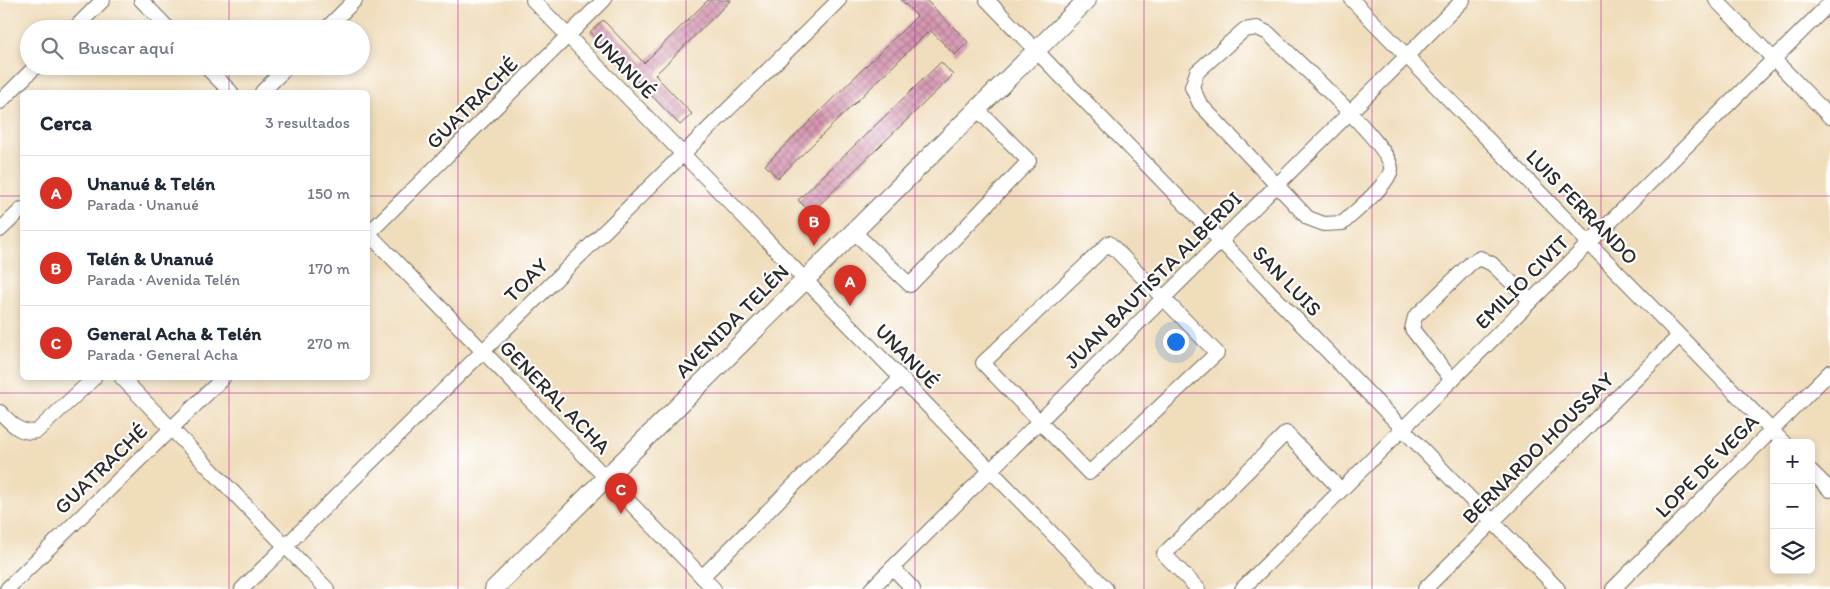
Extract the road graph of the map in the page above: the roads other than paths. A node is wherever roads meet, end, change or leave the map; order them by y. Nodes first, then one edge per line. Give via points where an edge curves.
1 (103, 0) edge
2 (141, 0) edge
3 (355, 0) edge
4 (533, 0) edge
5 (604, 0) edge
6 (839, 0) edge
7 (987, 0) edge
8 (1087, 0) edge
9 (1352, 0) edge
10 (1463, 0) edge
11 (1716, 0) edge
12 (1830, 3) edge
13 (83, 20) edge
14 (160, 20) edge
15 (335, 20) edge
16 (568, 36) junction
17 (1036, 51) junction
18 (1407, 56) junction
19 (1774, 59) junction
20 (27, 75) edge
21 (214, 75) edge
22 (279, 75) edge
23 (229, 90) edge
24 (264, 90) edge
25 (0, 102) edge
26 (977, 109) junction
27 (1350, 113) junction
28 (1830, 117) edge
29 (683, 154) junction
30 (1278, 185) junction
31 (20, 210) edge
32 (0, 230) edge
33 (370, 232) edge
34 (854, 232) junction
35 (370, 236) edge
36 (1221, 241) junction
37 (1589, 243) junction
38 (805, 280) junction
39 (1164, 298) junction
40 (1531, 301) junction
41 (1679, 336) junction
42 (482, 352) junction
43 (1830, 372) edge
44 (901, 378) junction
45 (92, 380) edge
46 (124, 380) edge
47 (221, 380) edge
48 (1452, 380) junction
49 (0, 412) edge
50 (1040, 422) junction
51 (171, 428) junction
52 (1403, 429) junction
53 (1772, 430) junction
54 (1780, 439) edge
55 (990, 470) junction
56 (1815, 475) edge
57 (605, 478) junction
58 (1341, 490) junction
59 (1830, 490) edge
60 (1493, 522) junction
61 (285, 546) junction
62 (893, 568) junction
63 (702, 577) junction
64 (502, 586) edge
65 (7, 589) edge
66 (242, 589) edge
67 (327, 589) edge
68 (714, 589) edge
69 (872, 589) edge
70 (913, 589) edge
71 (1106, 589) edge
72 (1198, 589) edge
73 (1242, 589) edge
74 (1425, 589) edge
75 (1558, 589) edge
76 (1613, 589) edge

1 - 13 street
2 - 14 street
3 - 15 street
4 - 16 street, UNANUÉ
5 - 16 street, GUATRACHÉ
6 - 29 street, TOAY
7 - 17 street, SAN LUIS
8 - 17 main road, AVENIDA TELÉN
9 - 18 street, LUIS FERRANDO
10 - 18 street, JUAN BAUTISTA ALBERDI
11 - 19 street
12 - 19 street, EMILIO CIVIT
16 - 29 street, UNANUÉ
16 - 33 street, GUATRACHÉ
17 - 26 main road, AVENIDA TELÉN
17 - 36 street, SAN LUIS
18 - 27 street, JUAN BAUTISTA ALBERDI
18 - 37 street, LUIS FERRANDO
19 - 28 street
19 - 37 street, EMILIO CIVIT
20 - 25 street
21 - 23 street
22 - 24 street
26 - 34 main road, AVENIDA TELÉN
26 - 34 street via 1029,160 910,285
27 - 30 street, JUAN BAUTISTA ALBERDI
27 - 30 street via 1388,157 1391,168 1387,180 1343,223 1324,224 1308,218
27 - 30 street via 1268,33 1257,28 1244,30 1198,72 1192,87 1200,104
29 - 38 street, UNANUÉ
29 - 42 street, TOAY
30 - 36 street, JUAN BAUTISTA ALBERDI
31 - 32 street
34 - 38 main road, AVENIDA TELÉN
35 - 42 street, GENERAL ACHA
36 - 39 street, JUAN BAUTISTA ALBERDI
36 - 52 street, SAN LUIS
37 - 40 street, EMILIO CIVIT
37 - 41 street, LUIS FERRANDO
38 - 44 street, UNANUÉ
38 - 57 main road, AVENIDA TELÉN
39 - 50 street, JUAN BAUTISTA ALBERDI
39 - 50 street via 1217,353 1089,473
39 - 50 street via 1109,242 983,363
40 - 48 street, EMILIO CIVIT
40 - 48 street via 1492,264 1480,258 1470,262 1415,317 1412,329
41 - 53 street, LUIS FERRANDO
41 - 60 street, BERNARDO HOUSSAY
42 - 57 street, GENERAL ACHA
42 - 61 street, TOAY
43 - 53 street, LOPE DE VEGA
44 - 55 street, UNANUÉ
44 - 63 street
45 - 49 street via 41,428 29,432 16,428
46 - 51 street
47 - 51 street, GUATRACHÉ
48 - 52 street, EMILIO CIVIT
50 - 55 street, JUAN BAUTISTA ALBERDI
51 - 61 street
51 - 65 street, GUATRACHÉ
52 - 58 street, EMILIO CIVIT
52 - 60 street, SAN LUIS
53 - 54 street, LUIS FERRANDO
53 - 76 street, LOPE DE VEGA
55 - 62 street, JUAN BAUTISTA ALBERDI
55 - 71 street, UNANUÉ
56 - 59 street
57 - 63 street, GENERAL ACHA
57 - 64 main road, AVENIDA TELÉN
58 - 72 street via 1286,433 1164,554
58 - 73 street, EMILIO CIVIT
60 - 74 street, BERNARDO HOUSSAY
60 - 75 street, SAN LUIS
61 - 66 street, TOAY
61 - 67 street
62 - 69 street, JUAN BAUTISTA ALBERDI
62 - 70 street
63 - 68 street, GENERAL ACHA

